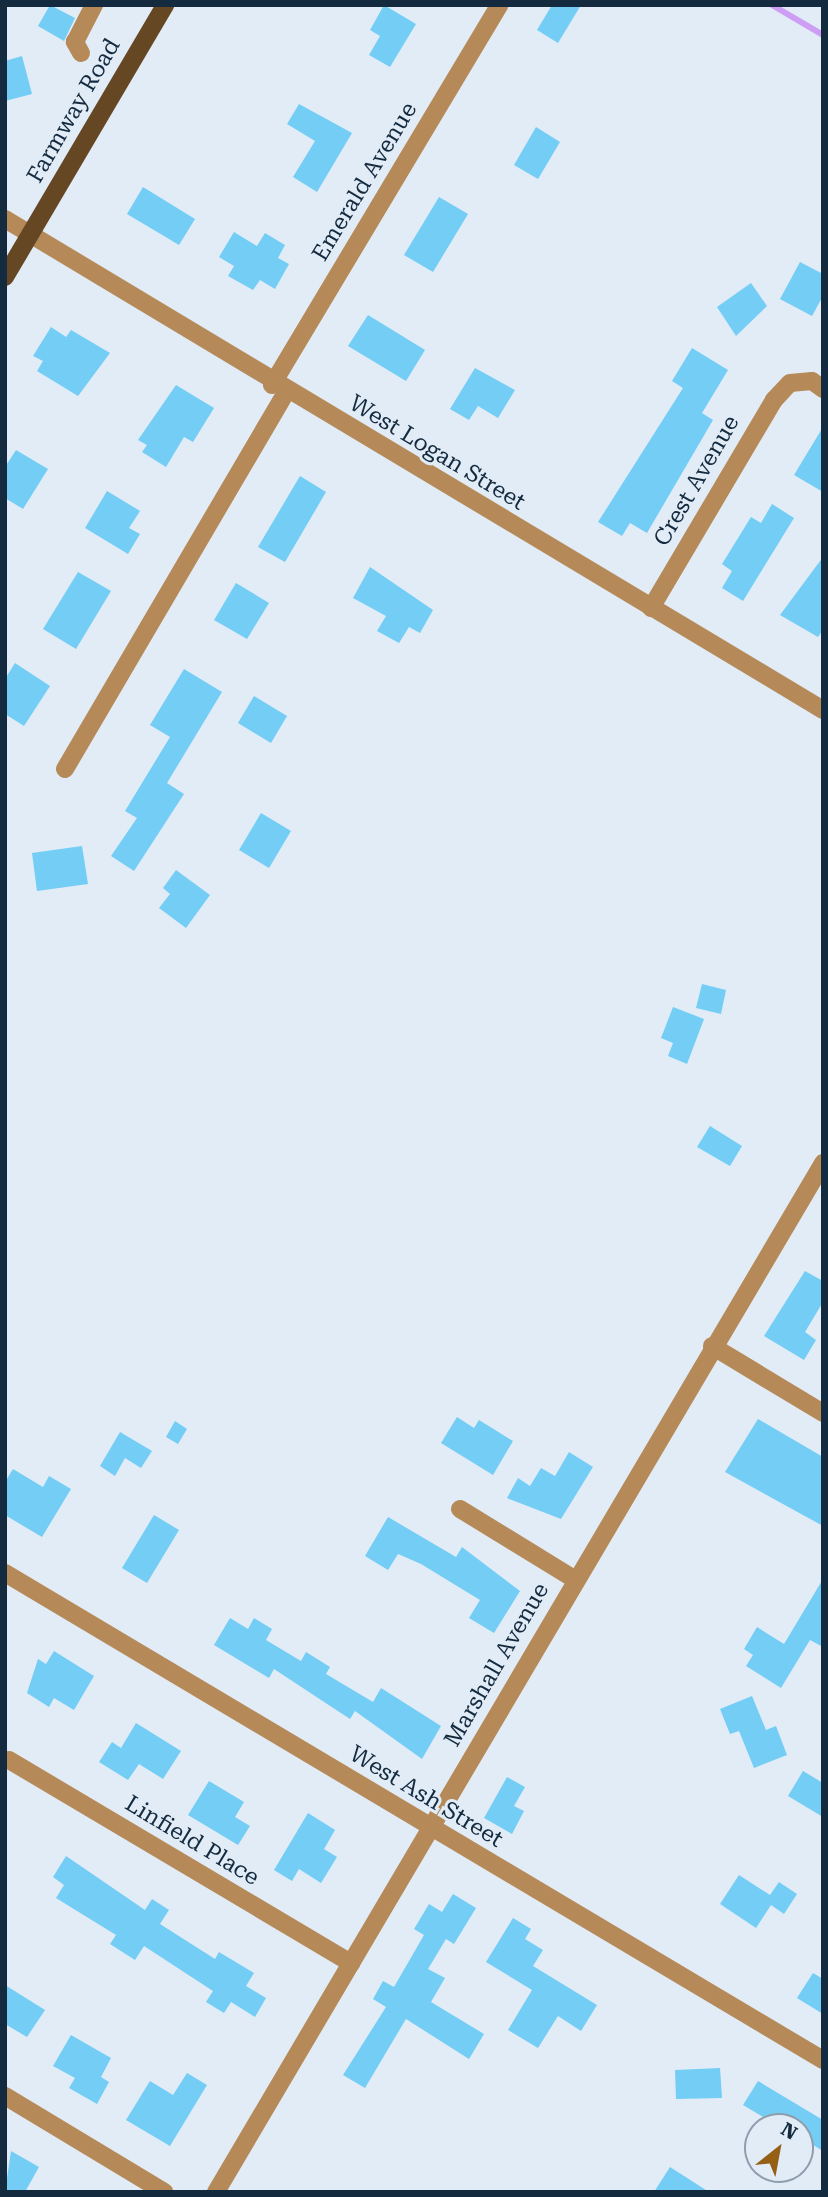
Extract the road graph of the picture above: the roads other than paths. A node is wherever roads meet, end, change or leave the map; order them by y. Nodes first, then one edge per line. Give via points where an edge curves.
1 (94, 5) edge
2 (165, 5) edge
3 (499, 5) edge
4 (81, 53) dead end
5 (5, 219) edge
6 (30, 234) junction
7 (5, 277) edge
8 (279, 389) junction
9 (823, 389) edge
10 (651, 608) junction
11 (822, 709) edge
12 (65, 769) dead end
13 (823, 1163) edge
14 (712, 1346) junction
15 (823, 1413) edge
16 (460, 1509) dead end
17 (5, 1573) edge
18 (576, 1580) junction
19 (9, 1760) dead end
20 (430, 1828) junction
21 (351, 1963) junction
22 (823, 2060) edge
23 (5, 2095) edge
24 (164, 2192) edge
25 (216, 2192) edge

1 - 4 street via 75,42
2 - 6 main road, Farmway Road
3 - 8 street, Emerald Avenue
5 - 6 street, West Logan Street
6 - 7 main road, Farmway Road
6 - 8 street, West Logan Street
8 - 10 street, West Logan Street
8 - 12 street, Emerald Avenue
9 - 10 street, Crest Avenue via 812,382 790,383 774,400
10 - 11 street, West Logan Street
13 - 14 street, Marshall Avenue
14 - 15 street
14 - 18 street, Marshall Avenue
16 - 18 street
17 - 20 street, West Ash Street
18 - 20 street, Marshall Avenue
19 - 21 street, Linfield Place
20 - 21 street, Marshall Avenue
20 - 22 street, West Ash Street
21 - 25 street, Marshall Avenue
23 - 24 street

